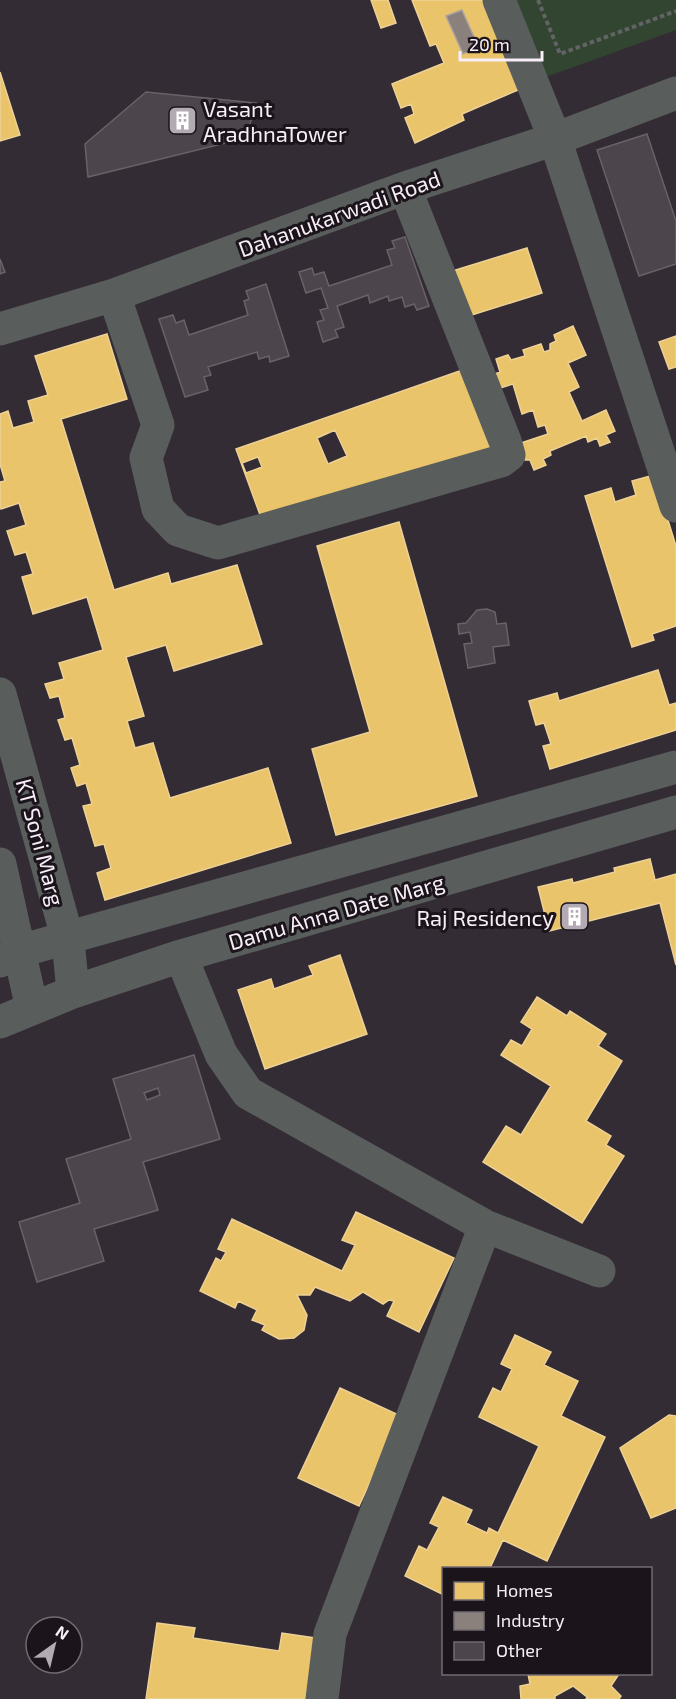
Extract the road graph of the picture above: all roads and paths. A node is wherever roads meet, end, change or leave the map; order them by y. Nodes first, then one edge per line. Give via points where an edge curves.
1 (499, 0) edge
2 (538, 0) edge
3 (676, 11) edge
4 (676, 93) edge
5 (555, 139) junction
6 (405, 188) junction
7 (114, 295) junction
8 (0, 329) edge
9 (676, 506) edge
10 (0, 694) edge
11 (676, 767) edge
12 (676, 812) edge
13 (0, 864) edge
14 (68, 940) junction
15 (10, 956) edge
16 (181, 956) junction
17 (73, 992) junction
18 (32, 1009) junction
19 (0, 1022) edge
20 (484, 1226) junction
21 (599, 1271) dead end
22 (322, 1699) edge

1 - 5 street
2 - 3 path via 560,54
4 - 5 street, Dahanukarwadi Road
5 - 6 street, Dahanukarwadi Road
5 - 9 street
6 - 7 street, Dahanukarwadi Road
6 - 7 street via 505,441 509,455 501,462 218,543 178,530 158,509 146,458 158,425
7 - 8 street, Dahanukarwadi Road
10 - 14 street, KT Soni Marg
11 - 14 street, Damu Anna Date Marg
12 - 16 street, Damu Anna Date Marg
13 - 15 street, KT Soni Marg
14 - 15 street, Damu Anna Date Marg
14 - 17 street, KT Soni Marg
15 - 18 street, KT Soni Marg
16 - 17 street, Damu Anna Date Marg
16 - 20 street via 221,1054 248,1093
17 - 18 street, Damu Anna Date Marg
18 - 19 street, Damu Anna Date Marg
20 - 21 street
20 - 22 street via 330,1634

